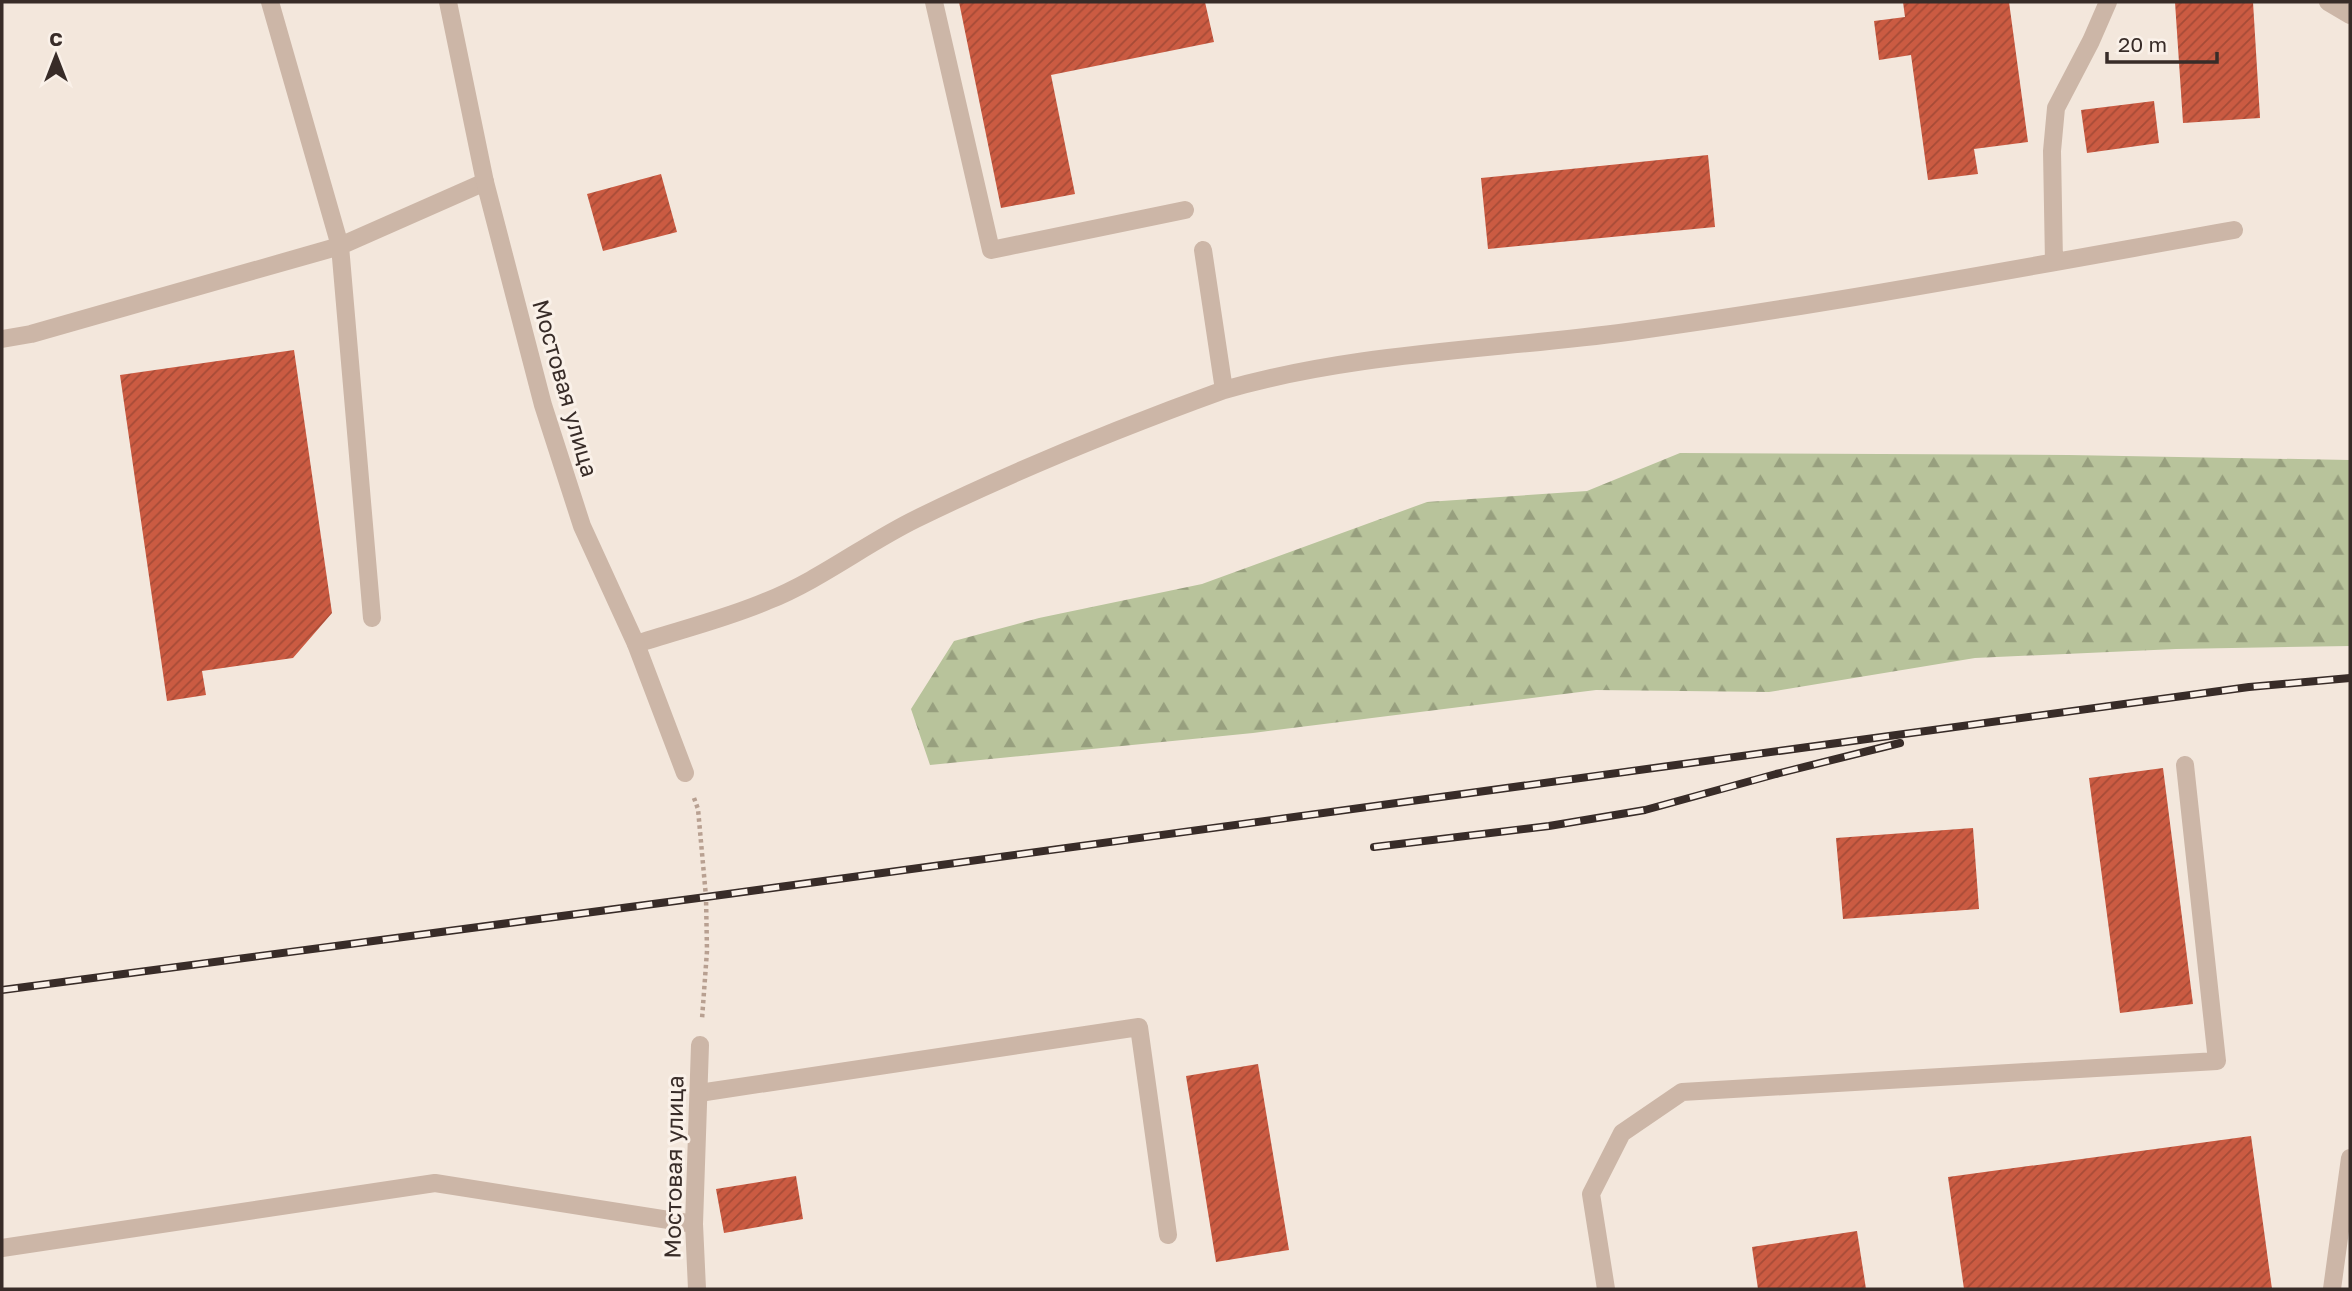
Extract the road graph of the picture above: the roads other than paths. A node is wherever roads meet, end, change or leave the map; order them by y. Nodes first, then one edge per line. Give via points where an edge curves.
1 (270, 2) edge
2 (448, 2) edge
3 (934, 2) edge
4 (2108, 2) edge
5 (2328, 2) edge
6 (2350, 15) edge
7 (485, 182) junction
8 (1185, 210) dead end
9 (2234, 230) dead end
10 (340, 246) junction
11 (1203, 250) dead end
12 (2054, 262) junction
13 (2, 340) edge
14 (1224, 390) junction
15 (372, 618) dead end
16 (636, 644) junction
17 (2185, 765) dead end
18 (684, 773) road end
19 (700, 1045) road end
20 (699, 1093) junction
21 (2350, 1158) edge
22 (694, 1224) junction
23 (1168, 1235) dead end
24 (2, 1248) edge
25 (697, 1289) edge
26 (1606, 1289) edge
27 (2332, 1289) edge

1 - 10 street
2 - 7 street, Мостовая улица
3 - 8 street via 991,250
4 - 12 street via 2056,108
5 - 6 street
7 - 10 street
7 - 16 street, Мостовая улица via 566,479
9 - 12 street
10 - 13 street
10 - 15 street
11 - 14 street
12 - 14 street via 1679,324 1363,360
14 - 16 street via 1121,427 982,488 766,602
16 - 18 street, Мостовая улица
17 - 26 street via 2217,1060 1682,1092 1622,1133 1591,1194
19 - 20 street, Мостовая улица
20 - 22 street, Мостовая улица
20 - 23 street via 1139,1027
21 - 27 street
22 - 24 street via 435,1183
22 - 25 street, Мостовая улица

